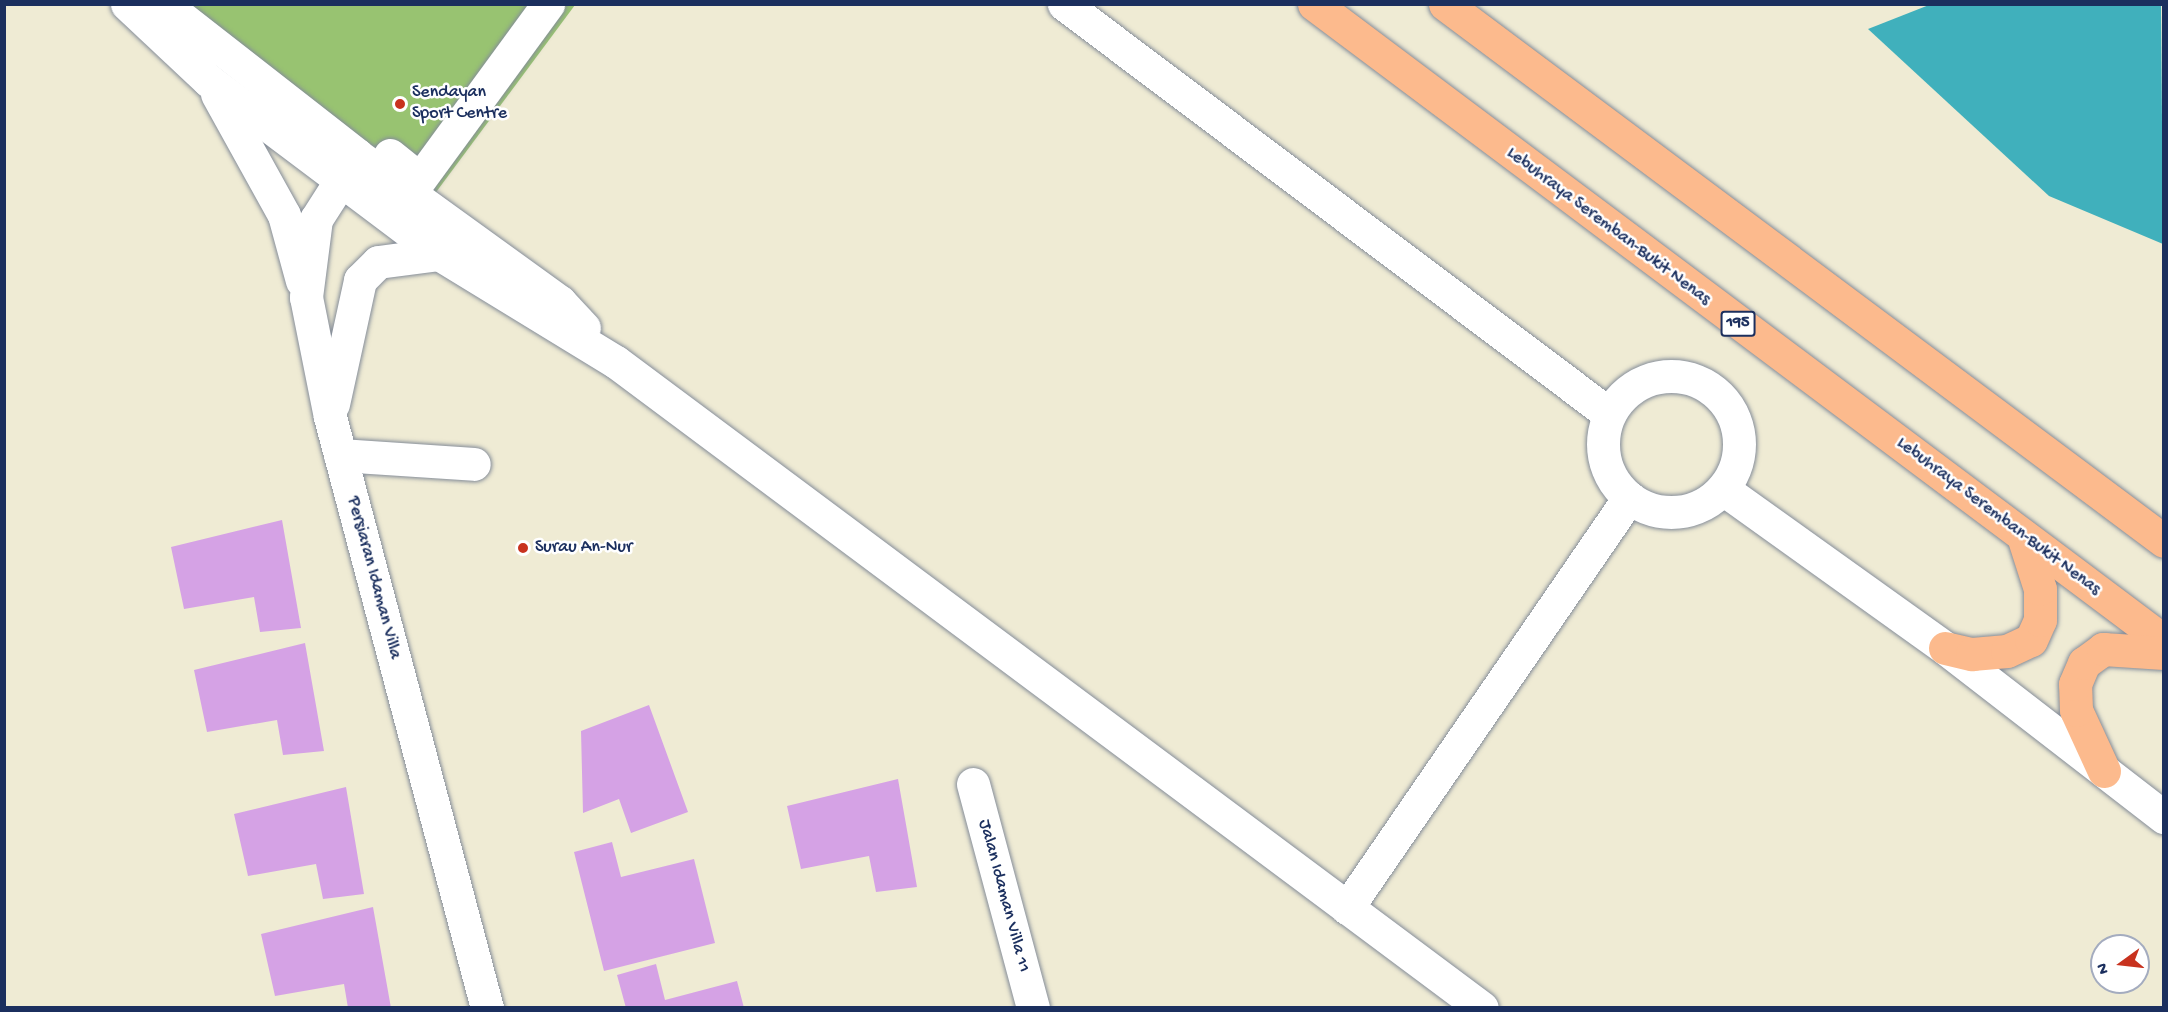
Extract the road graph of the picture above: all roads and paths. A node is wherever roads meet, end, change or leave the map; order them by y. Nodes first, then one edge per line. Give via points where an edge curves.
1 (127, 4) edge
2 (164, 4) edge
3 (197, 4) edge
4 (548, 4) edge
5 (1064, 4) edge
6 (1314, 4) edge
7 (1444, 4) edge
8 (208, 80) junction
9 (368, 166) junction
10 (439, 254) junction
11 (306, 297) junction
12 (616, 362) junction
13 (1609, 414) junction
14 (330, 417) junction
15 (340, 455) junction
16 (474, 464) dead end
17 (1723, 489) junction
18 (1629, 498) junction
19 (2023, 536) junction
20 (2163, 541) edge
21 (2163, 641) edge
22 (1945, 648) junction
23 (2163, 653) edge
24 (2104, 771) junction
25 (973, 784) dead end
26 (2163, 817) edge
27 (1347, 908) junction
28 (487, 1008) edge
29 (1033, 1008) edge
30 (1482, 1008) edge

1 - 8 street
2 - 9 street
3 - 9 street
4 - 9 street via 420,179
5 - 13 street
6 - 19 highway, Lebuhraya Seremban-Bukit Nenas / 195
7 - 20 highway
8 - 9 street
8 - 11 street via 284,215
9 - 10 street
9 - 11 street, Persiaran Idaman Villa via 316,219
9 - 12 street via 560,302
10 - 12 street
10 - 14 street via 378,262 360,280
11 - 14 street, Persiaran Idaman Villa
12 - 27 street
13 - 17 street via 1637,383 1657,376 1698,380 1730,408 1738,429 1737,460
13 - 18 street via 1604,460
14 - 15 street, Persiaran Idaman Villa
15 - 16 street
15 - 28 street, Persiaran Idaman Villa
17 - 18 street via 1698,506 1668,513
17 - 22 street
18 - 27 street
19 - 21 highway, Lebuhraya Seremban-Bukit Nenas / 195
19 - 22 highway via 2040,589 2040,620 2031,640 2007,651 1972,654
22 - 24 street
23 - 24 highway via 2103,649 2084,663 2075,684 2076,710
24 - 26 street
25 - 29 street, Jalan Idaman Villa 11
27 - 30 street

